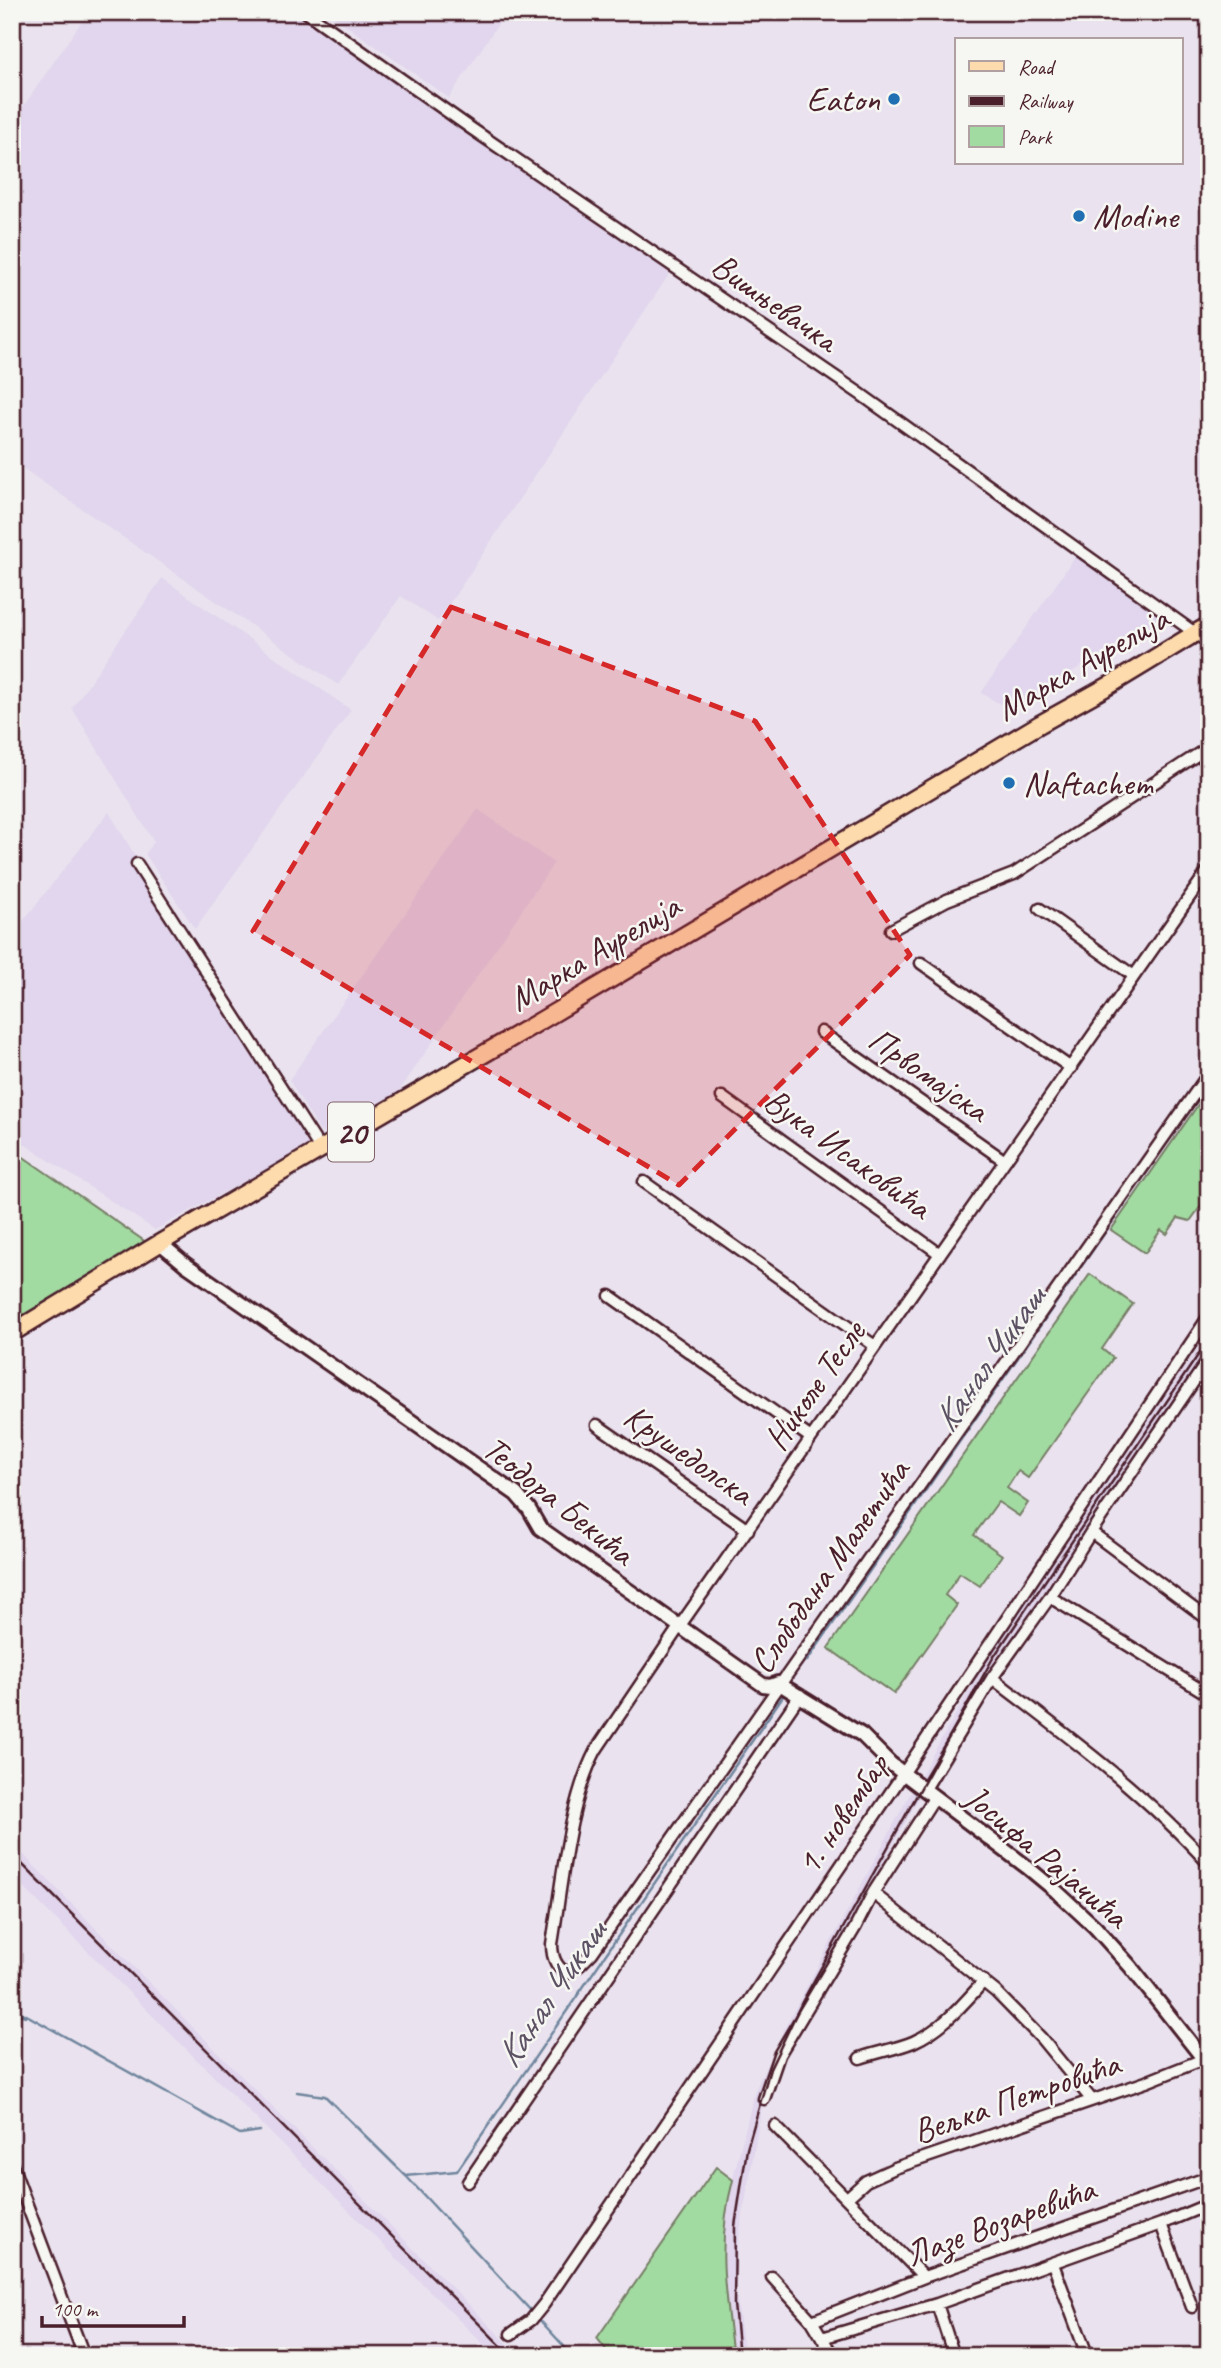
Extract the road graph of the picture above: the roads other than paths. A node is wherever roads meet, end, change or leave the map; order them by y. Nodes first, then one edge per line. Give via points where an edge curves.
1 (306, 12) edge
2 (1202, 629) edge
3 (1209, 643) edge
4 (1209, 747) edge
5 (137, 864) dead end
6 (1209, 869) edge
7 (1040, 909) dead end
8 (891, 930) dead end
9 (920, 963) dead end
10 (1134, 976) junction
11 (821, 1032) dead end
12 (1071, 1068) junction
13 (1209, 1073) edge
14 (722, 1097) dead end
15 (321, 1150) junction
16 (1005, 1161) junction
17 (643, 1182) dead end
18 (160, 1243) junction
19 (940, 1254) junction
20 (610, 1296) dead end
21 (1209, 1316) edge
22 (12, 1333) edge
23 (875, 1346) junction
24 (1209, 1359) edge
25 (597, 1425) dead end
26 (811, 1438) junction
27 (748, 1530) junction
28 (1091, 1532) junction
29 (1050, 1597) junction
30 (1209, 1620) edge
31 (679, 1627) junction
32 (992, 1678) junction
33 (780, 1685) junction
34 (798, 1694) junction
35 (1209, 1695) edge
36 (903, 1774) junction
37 (929, 1794) junction
38 (1209, 1864) edge
39 (873, 1893) junction
40 (559, 1967) joint
41 (984, 1981) junction
42 (860, 2058) dead end
43 (1207, 2061) edge
44 (764, 2099) dead end
45 (1091, 2099) junction
46 (775, 2126) dead end
47 (12, 2165) edge
48 (1209, 2177) edge
49 (468, 2182) dead end
50 (847, 2198) junction
51 (1209, 2204) edge
52 (1161, 2224) junction
53 (1053, 2264) junction
54 (772, 2277) dead end
55 (924, 2277) junction
56 (937, 2304) junction
57 (1192, 2307) dead end
58 (812, 2321) junction
59 (511, 2334) dead end
60 (822, 2339) junction
61 (1086, 2352) dead end
62 (84, 2356) edge
63 (833, 2356) edge
64 (954, 2356) edge

1 - 2 street, Вишњевачка via 859,393 1161,610
2 - 3 street, Вишњевачка
2 - 15 main road, Марка Аурелија / 20
4 - 8 street via 1014,874 947,900
5 - 15 street
6 - 10 street, Николе Тесле
7 - 10 street
9 - 12 street
10 - 12 street, Николе Тесле
11 - 16 street, Првомајска
12 - 16 street, Николе Тесле
13 - 33 street, Слободана Малетића
14 - 19 street, Вука Исаковића
15 - 18 main road, Марка Аурелија / 20
16 - 19 street, Николе Тесле
17 - 23 street
18 - 22 main road, Марка Аурелија / 20
18 - 31 street, Теодора Бекића via 516,1494 540,1528
19 - 23 street, Николе Тесле
20 - 26 street
21 - 36 street, 1. новембар
23 - 26 street, Николе Тесле
24 - 28 street, 1. новембар
25 - 27 street, Крушедолска
26 - 27 street, Николе Тесле
27 - 31 street, Николе Тесле
28 - 29 street, 1. новембар
28 - 30 street
29 - 32 street, 1. новембар
29 - 35 street
31 - 33 street, Теодора Бекића via 763,1685
31 - 40 street, Николе Тесле via 585,1771 552,1944
32 - 37 street, 1. новембар
32 - 38 street via 1110,1770
33 - 34 street, Теодора Бекића
33 - 40 street, Слободана Малетића via 592,1953 568,1973
34 - 36 street, Теодора Бекића via 862,1735
34 - 49 street, Слободана Малетића
36 - 37 street, Теодора Бекића
36 - 59 street, 1. новембар via 544,2304
37 - 39 street, 1. новембар
37 - 43 street, Јосифа Рајачића via 1027,1867 1095,1927
39 - 41 street
39 - 44 street, 1. новембар via 779,2054
41 - 42 street via 934,2030 913,2042
41 - 45 street via 1041,2038
43 - 45 street, Вељка Петровића
45 - 50 street, Вељка Петровића via 895,2168 866,2180
46 - 50 street
47 - 62 street
48 - 55 street, Лазе Возаревића
50 - 55 street
51 - 52 street, Лазе Возаревића
52 - 53 street, Лазе Возаревића
52 - 57 street
53 - 56 street, Лазе Возаревића
53 - 61 street
54 - 58 street
55 - 58 street, Лазе Возаревића
56 - 60 street, Лазе Возаревића
56 - 64 street
58 - 60 street
60 - 63 street

